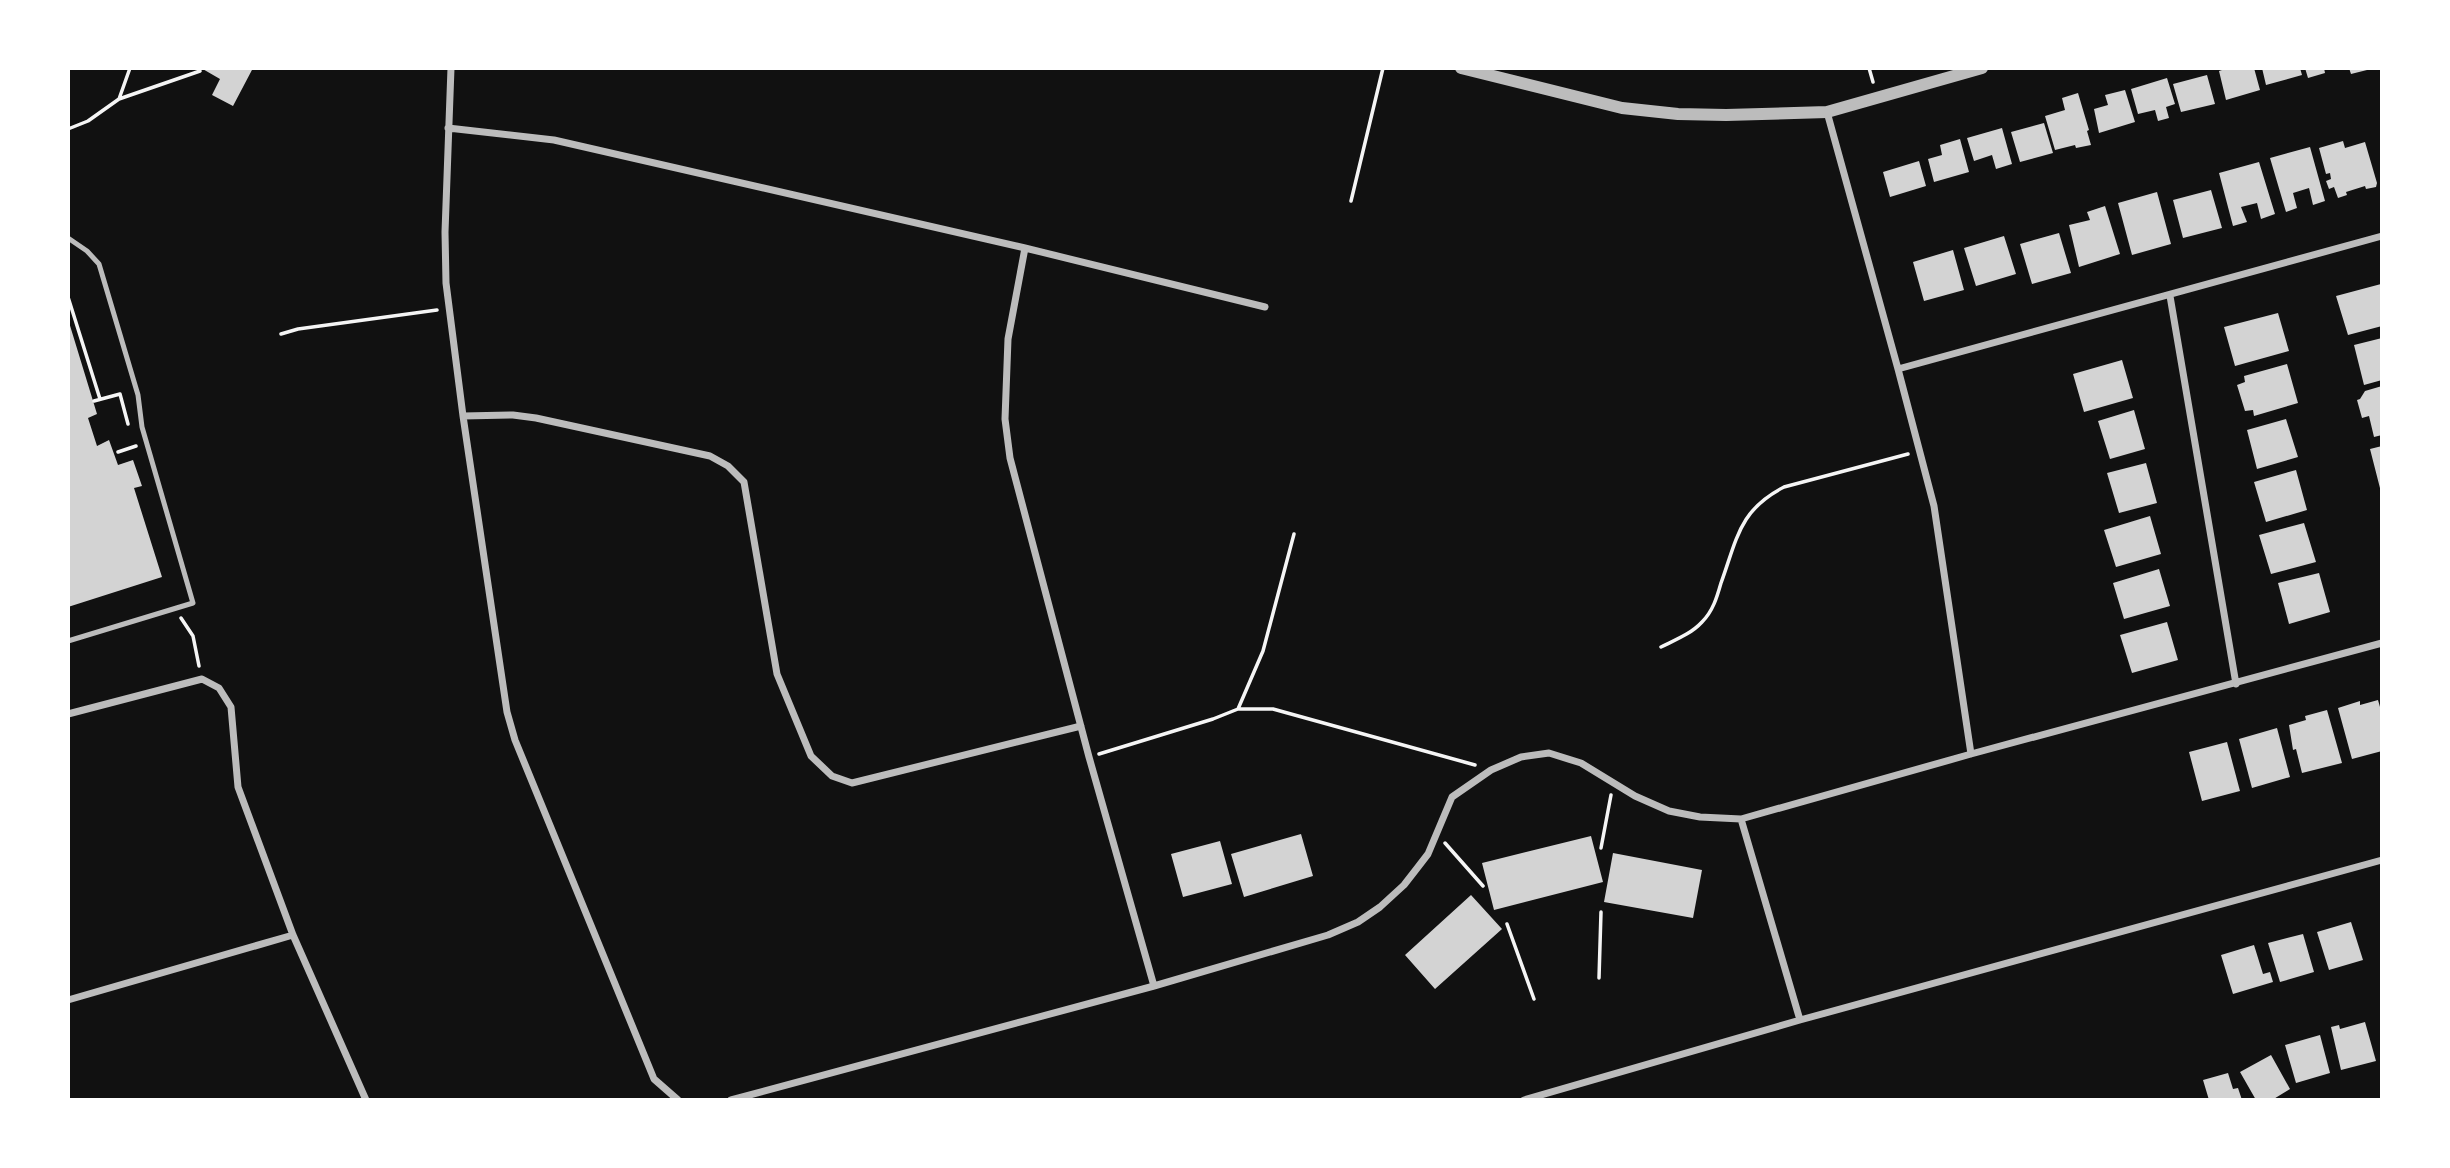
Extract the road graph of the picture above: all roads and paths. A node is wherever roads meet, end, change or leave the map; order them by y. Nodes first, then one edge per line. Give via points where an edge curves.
1 (130, 68) edge
2 (450, 68) edge
3 (1383, 68) edge
4 (1461, 68) edge
5 (1982, 68) edge
6 (200, 71) dead end
7 (120, 99) junction
8 (1826, 112) junction
9 (449, 128) junction
10 (68, 129) edge
11 (1351, 201) dead end
12 (2382, 236) edge
13 (68, 238) edge
14 (1025, 248) junction
15 (2170, 296) junction
16 (68, 297) edge
17 (1265, 307) dead end
18 (449, 308) junction
19 (281, 334) dead end
20 (1898, 369) junction
21 (100, 399) junction
22 (94, 401) dead end
23 (124, 412) dead end
24 (463, 416) junction
25 (146, 442) junction
26 (1920, 451) junction
27 (118, 452) dead end
28 (1294, 534) dead end
29 (176, 608) junction
30 (68, 641) edge
31 (2382, 643) edge
32 (1661, 648) dead end
33 (202, 679) junction
34 (2236, 684) junction
35 (1238, 709) junction
36 (68, 714) edge
37 (1081, 726) junction
38 (1971, 754) junction
39 (1089, 757) junction
40 (1491, 769) junction
41 (1614, 783) junction
42 (1741, 819) junction
43 (1437, 834) junction
44 (1601, 848) dead end
45 (2382, 860) edge
46 (1483, 886) dead end
47 (1601, 912) dead end
48 (1507, 924) dead end
49 (293, 935) junction
50 (1599, 978) dead end
51 (1154, 986) junction
52 (1534, 999) dead end
53 (68, 1000) edge
54 (1800, 1020) junction
55 (366, 1100) edge
56 (678, 1100) edge
57 (731, 1100) edge
58 (1524, 1100) edge

1 - 7 path
2 - 9 street
3 - 11 path
4 - 8 street via 1622,108 1727,115
5 - 8 street
6 - 7 path
7 - 10 path
8 - 20 street
9 - 14 street via 554,140
9 - 18 street via 445,232
12 - 15 street
13 - 25 lane via 99,264 138,395
14 - 17 street
14 - 37 street via 1008,339 1005,419 1010,458
15 - 20 street
15 - 34 street
16 - 21 path
18 - 19 path
18 - 24 street
20 - 26 street
21 - 22 path
21 - 23 path via 120,394
24 - 37 street via 536,418 710,456 728,466 744,482 777,674 811,757 832,776 852,783
24 - 56 street via 515,740 654,1079
25 - 27 path
25 - 29 lane via 193,603
26 - 32 path via 1784,487 1765,497 1740,530 1709,613 1687,634
26 - 38 street via 1934,506
28 - 35 path via 1263,651
29 - 30 lane
29 - 33 path via 193,636
31 - 34 street
33 - 36 street
33 - 49 street via 219,688 231,707 238,787
34 - 38 street
35 - 39 path
35 - 40 path via 1273,709
37 - 39 street
38 - 42 street
39 - 51 street
40 - 41 street via 1521,757 1549,753 1581,763
40 - 43 street via 1452,797
41 - 42 street via 1669,811
41 - 44 path
42 - 54 street
43 - 46 path
43 - 51 street via 1404,885 1358,922
45 - 54 street
47 - 50 path
48 - 52 path
49 - 53 street
49 - 55 street
51 - 57 street
54 - 58 street

